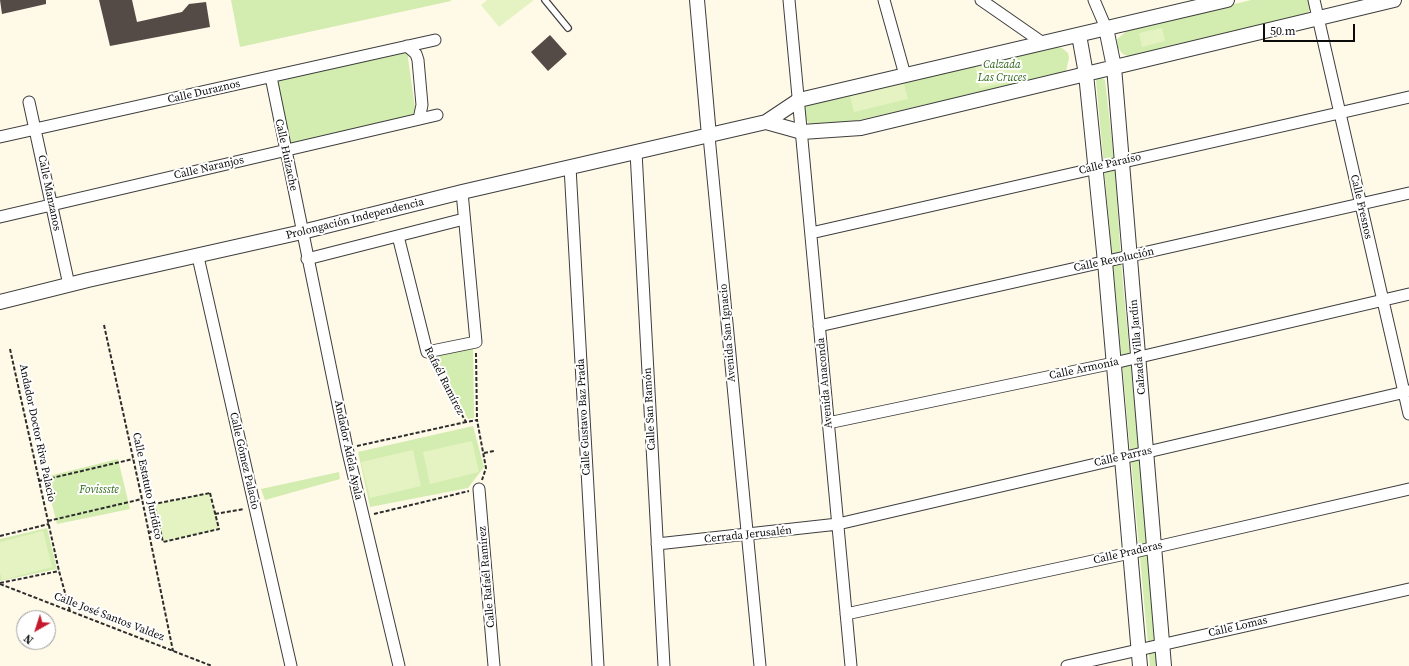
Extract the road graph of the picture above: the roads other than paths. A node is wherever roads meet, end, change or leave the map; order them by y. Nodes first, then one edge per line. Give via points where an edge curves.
1 (545, 0) edge
2 (698, 0) edge
3 (790, 0) edge
4 (884, 0) edge
5 (981, 0) edge
6 (1094, 0) edge
7 (1227, 0) edge
8 (1314, 0) edge
9 (1394, 0) edge
10 (1318, 18) junction
11 (568, 28) dead end
12 (1106, 28) junction
13 (1079, 35) junction
14 (435, 40) dead end
15 (1042, 43) junction
16 (407, 46) junction
17 (1114, 67) junction
18 (1086, 74) junction
19 (905, 75) junction
20 (270, 77) junction
21 (1409, 96) edge
22 (798, 100) junction
23 (29, 102) dead end
24 (1340, 112) junction
25 (437, 115) dead end
26 (419, 119) junction
27 (766, 122) junction
28 (35, 129) junction
29 (802, 132) junction
30 (709, 136) junction
31 (0, 137) edge
32 (285, 150) junction
33 (636, 152) junction
34 (1122, 162) junction
35 (570, 167) junction
36 (1094, 168) junction
37 (462, 192) junction
38 (1409, 194) edge
39 (1361, 204) junction
40 (52, 205) junction
41 (0, 217) edge
42 (464, 219) junction
43 (302, 232) junction
44 (811, 233) junction
45 (398, 236) junction
46 (198, 257) junction
47 (1130, 257) junction
48 (307, 259) junction
49 (1105, 262) junction
50 (69, 285) junction
51 (1409, 294) edge
52 (1383, 300) junction
53 (0, 302) edge
54 (819, 326) junction
55 (1138, 357) junction
56 (1114, 363) junction
57 (1407, 392) edge
58 (1409, 414) edge
59 (828, 423) junction
60 (1146, 451) junction
61 (1122, 457) junction
62 (479, 489) road end
63 (1409, 489) edge
64 (838, 524) junction
65 (747, 535) junction
66 (657, 544) junction
67 (1154, 548) junction
68 (1130, 553) junction
69 (1409, 589) edge
70 (846, 614) junction
71 (1162, 644) junction
72 (1138, 649) junction
73 (291, 666) edge
74 (399, 666) edge
75 (494, 666) edge
76 (598, 666) edge
77 (664, 666) edge
78 (760, 666) edge
79 (851, 666) edge
80 (1067, 666) edge
81 (1140, 666) edge
82 (1164, 666) edge

1 - 11 lane
2 - 30 street, Avenida San Ignacio
3 - 22 street, Avenida Anaconda
4 - 19 street
5 - 15 street
6 - 12 street
7 - 12 street
8 - 10 street, Calle Fresnos
9 - 10 street
10 - 17 street
10 - 24 street, Calle Fresnos
12 - 13 street
12 - 17 street, Calzada Villa Jardín
13 - 15 street
13 - 18 street
14 - 16 street, Calle Duraznos
15 - 19 street
16 - 20 street, Calle Duraznos
16 - 26 street via 416,54 418,60 422,106
17 - 18 street
17 - 34 street, Calzada Villa Jardín
18 - 29 street via 861,128
18 - 36 street
19 - 22 street
20 - 28 street, Calle Duraznos
20 - 32 street, Calle Huizache
21 - 24 street, Calle Paraíso
22 - 27 street
22 - 29 street, Avenida Anaconda
23 - 28 street, Calle Manzanos
24 - 34 street, Calle Paraíso
24 - 39 street, Calle Fresnos
25 - 26 street, Calle Naranjos
26 - 32 street, Calle Naranjos
27 - 29 street
27 - 30 street
28 - 31 street, Calle Duraznos
28 - 40 street, Calle Manzanos
29 - 44 street, Avenida Anaconda
30 - 33 street, Prolongación Independencia
30 - 65 street, Avenida San Ignacio
32 - 40 street, Calle Naranjos
32 - 43 street, Calle Huizache
33 - 35 street, Prolongación Independencia
33 - 66 street, Calle San Ramón
34 - 36 street, Calle Paraíso
34 - 47 street, Calzada Villa Jardín
35 - 37 street, Prolongación Independencia
35 - 76 street, Calle Gustavo Baz Prada
36 - 44 street, Calle Paraíso
36 - 49 street
37 - 42 street
37 - 43 street, Prolongación Independencia
38 - 39 street, Calle Revolución
39 - 47 street, Calle Revolución
39 - 52 street, Calle Fresnos
40 - 41 street, Calle Naranjos
40 - 50 street, Calle Manzanos
42 - 45 street
42 - 45 street, Rafaél Ramírez via 476,342 427,352
43 - 46 street, Prolongación Independencia
43 - 48 street, Andador Adela Ayala
44 - 54 street, Avenida Anaconda
45 - 48 street
46 - 50 street, Prolongación Independencia
46 - 73 street, Calle Gómez Palacio
47 - 49 street, Calle Revolución
47 - 55 street, Calzada Villa Jardín
48 - 74 street, Andador Adela Ayala via 362,516
49 - 54 street, Calle Revolución
49 - 56 street
50 - 53 street, Prolongación Independencia
51 - 52 street, Calle Armonía
52 - 55 street, Calle Armonía
52 - 57 street, Calle Fresnos
54 - 59 street, Avenida Anaconda
55 - 56 street, Calle Armonía
55 - 60 street, Calzada Villa Jardín
56 - 59 street, Calle Armonía
56 - 61 street
57 - 58 street, Calle Fresnos
57 - 60 street, Calle Parras
59 - 64 street, Avenida Anaconda
60 - 61 street, Calle Parras
60 - 67 street, Calzada Villa Jardín
61 - 64 street, Calle Parras
61 - 68 street
62 - 75 street, Calle Rafaél Ramírez
63 - 67 street, Calle Praderas
64 - 65 street, Cerrada Jerusalén
64 - 70 street, Avenida Anaconda
65 - 66 street, Cerrada Jerusalén
65 - 78 street, Avenida San Ignacio
66 - 77 street, Calle San Ramón
67 - 68 street, Calle Praderas
67 - 71 street, Calzada Villa Jardín
68 - 70 street, Calle Praderas
68 - 72 street
69 - 71 street, Calle Lomas
70 - 79 street, Avenida Anaconda
71 - 72 street, Calle Lomas
71 - 82 street, Calzada Villa Jardín
72 - 80 street, Calle Lomas
72 - 81 street

